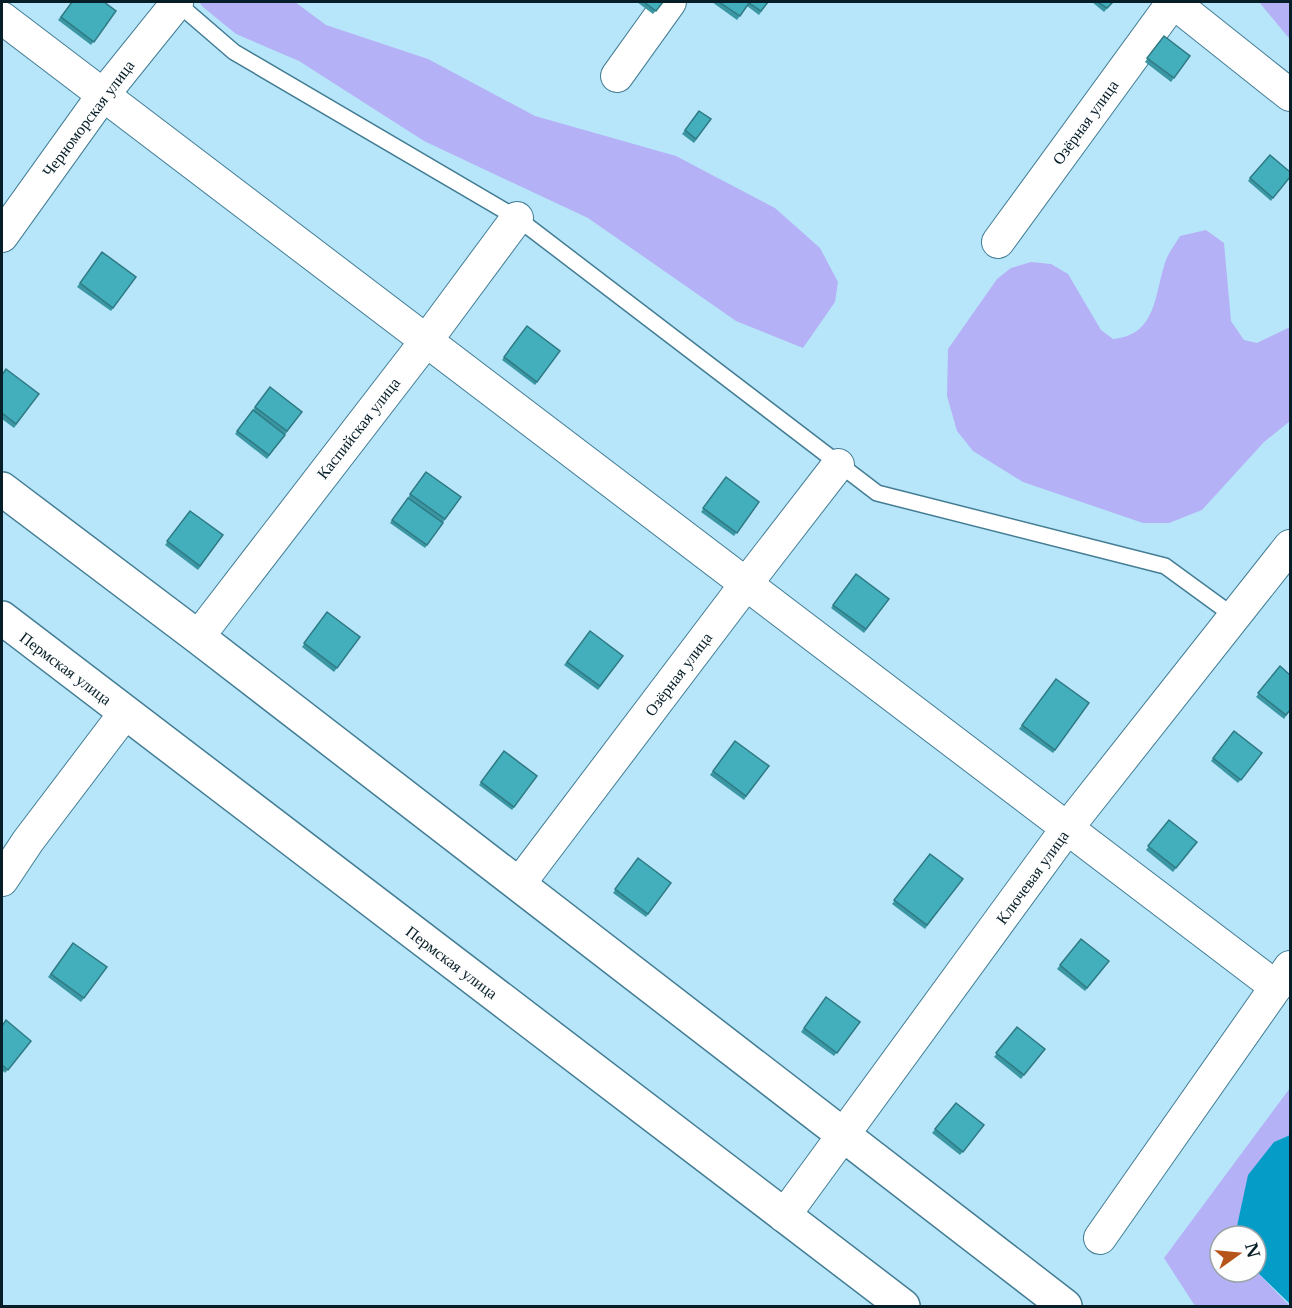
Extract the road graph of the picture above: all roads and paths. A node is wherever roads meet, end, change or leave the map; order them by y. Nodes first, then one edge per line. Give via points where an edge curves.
1 (177, 2) edge
2 (670, 2) edge
3 (1173, 2) edge
4 (2, 18) edge
5 (617, 76) dead end
6 (103, 95) junction
7 (1290, 95) edge
8 (517, 218) junction
9 (2, 236) edge
10 (998, 242) dead end
11 (426, 341) junction
12 (838, 465) junction
13 (2, 489) edge
14 (1290, 546) edge
15 (746, 584) junction
16 (1234, 617) junction
17 (2, 618) edge
18 (198, 637) junction
19 (125, 713) junction
20 (1068, 827) junction
21 (2, 880) edge
22 (519, 884) junction
23 (1283, 977) edge
24 (844, 1134) junction
25 (784, 1216) junction
26 (1100, 1238) dead end
27 (903, 1306) edge
28 (1065, 1306) edge

1 - 6 street, Черноморская улица
1 - 8 lane via 234,52
2 - 5 street
3 - 7 street
3 - 10 street, Озёрная улица
4 - 6 street
6 - 9 street, Черноморская улица
6 - 11 street
8 - 11 street, Каспийская улица
8 - 12 lane
11 - 15 street
11 - 18 street, Каспийская улица
12 - 15 street, Озёрная улица
12 - 16 lane via 877,493 1165,566
13 - 18 street
14 - 16 street, Ключевая улица
15 - 20 street
15 - 22 street, Озёрная улица
16 - 20 street, Ключевая улица
17 - 19 street, Пермская улица
18 - 22 street
19 - 21 street
19 - 25 street, Пермская улица
20 - 23 street
20 - 24 street, Ключевая улица
22 - 24 street
23 - 26 street
24 - 25 street, Ключевая улица
24 - 28 street
25 - 27 street, Пермская улица

